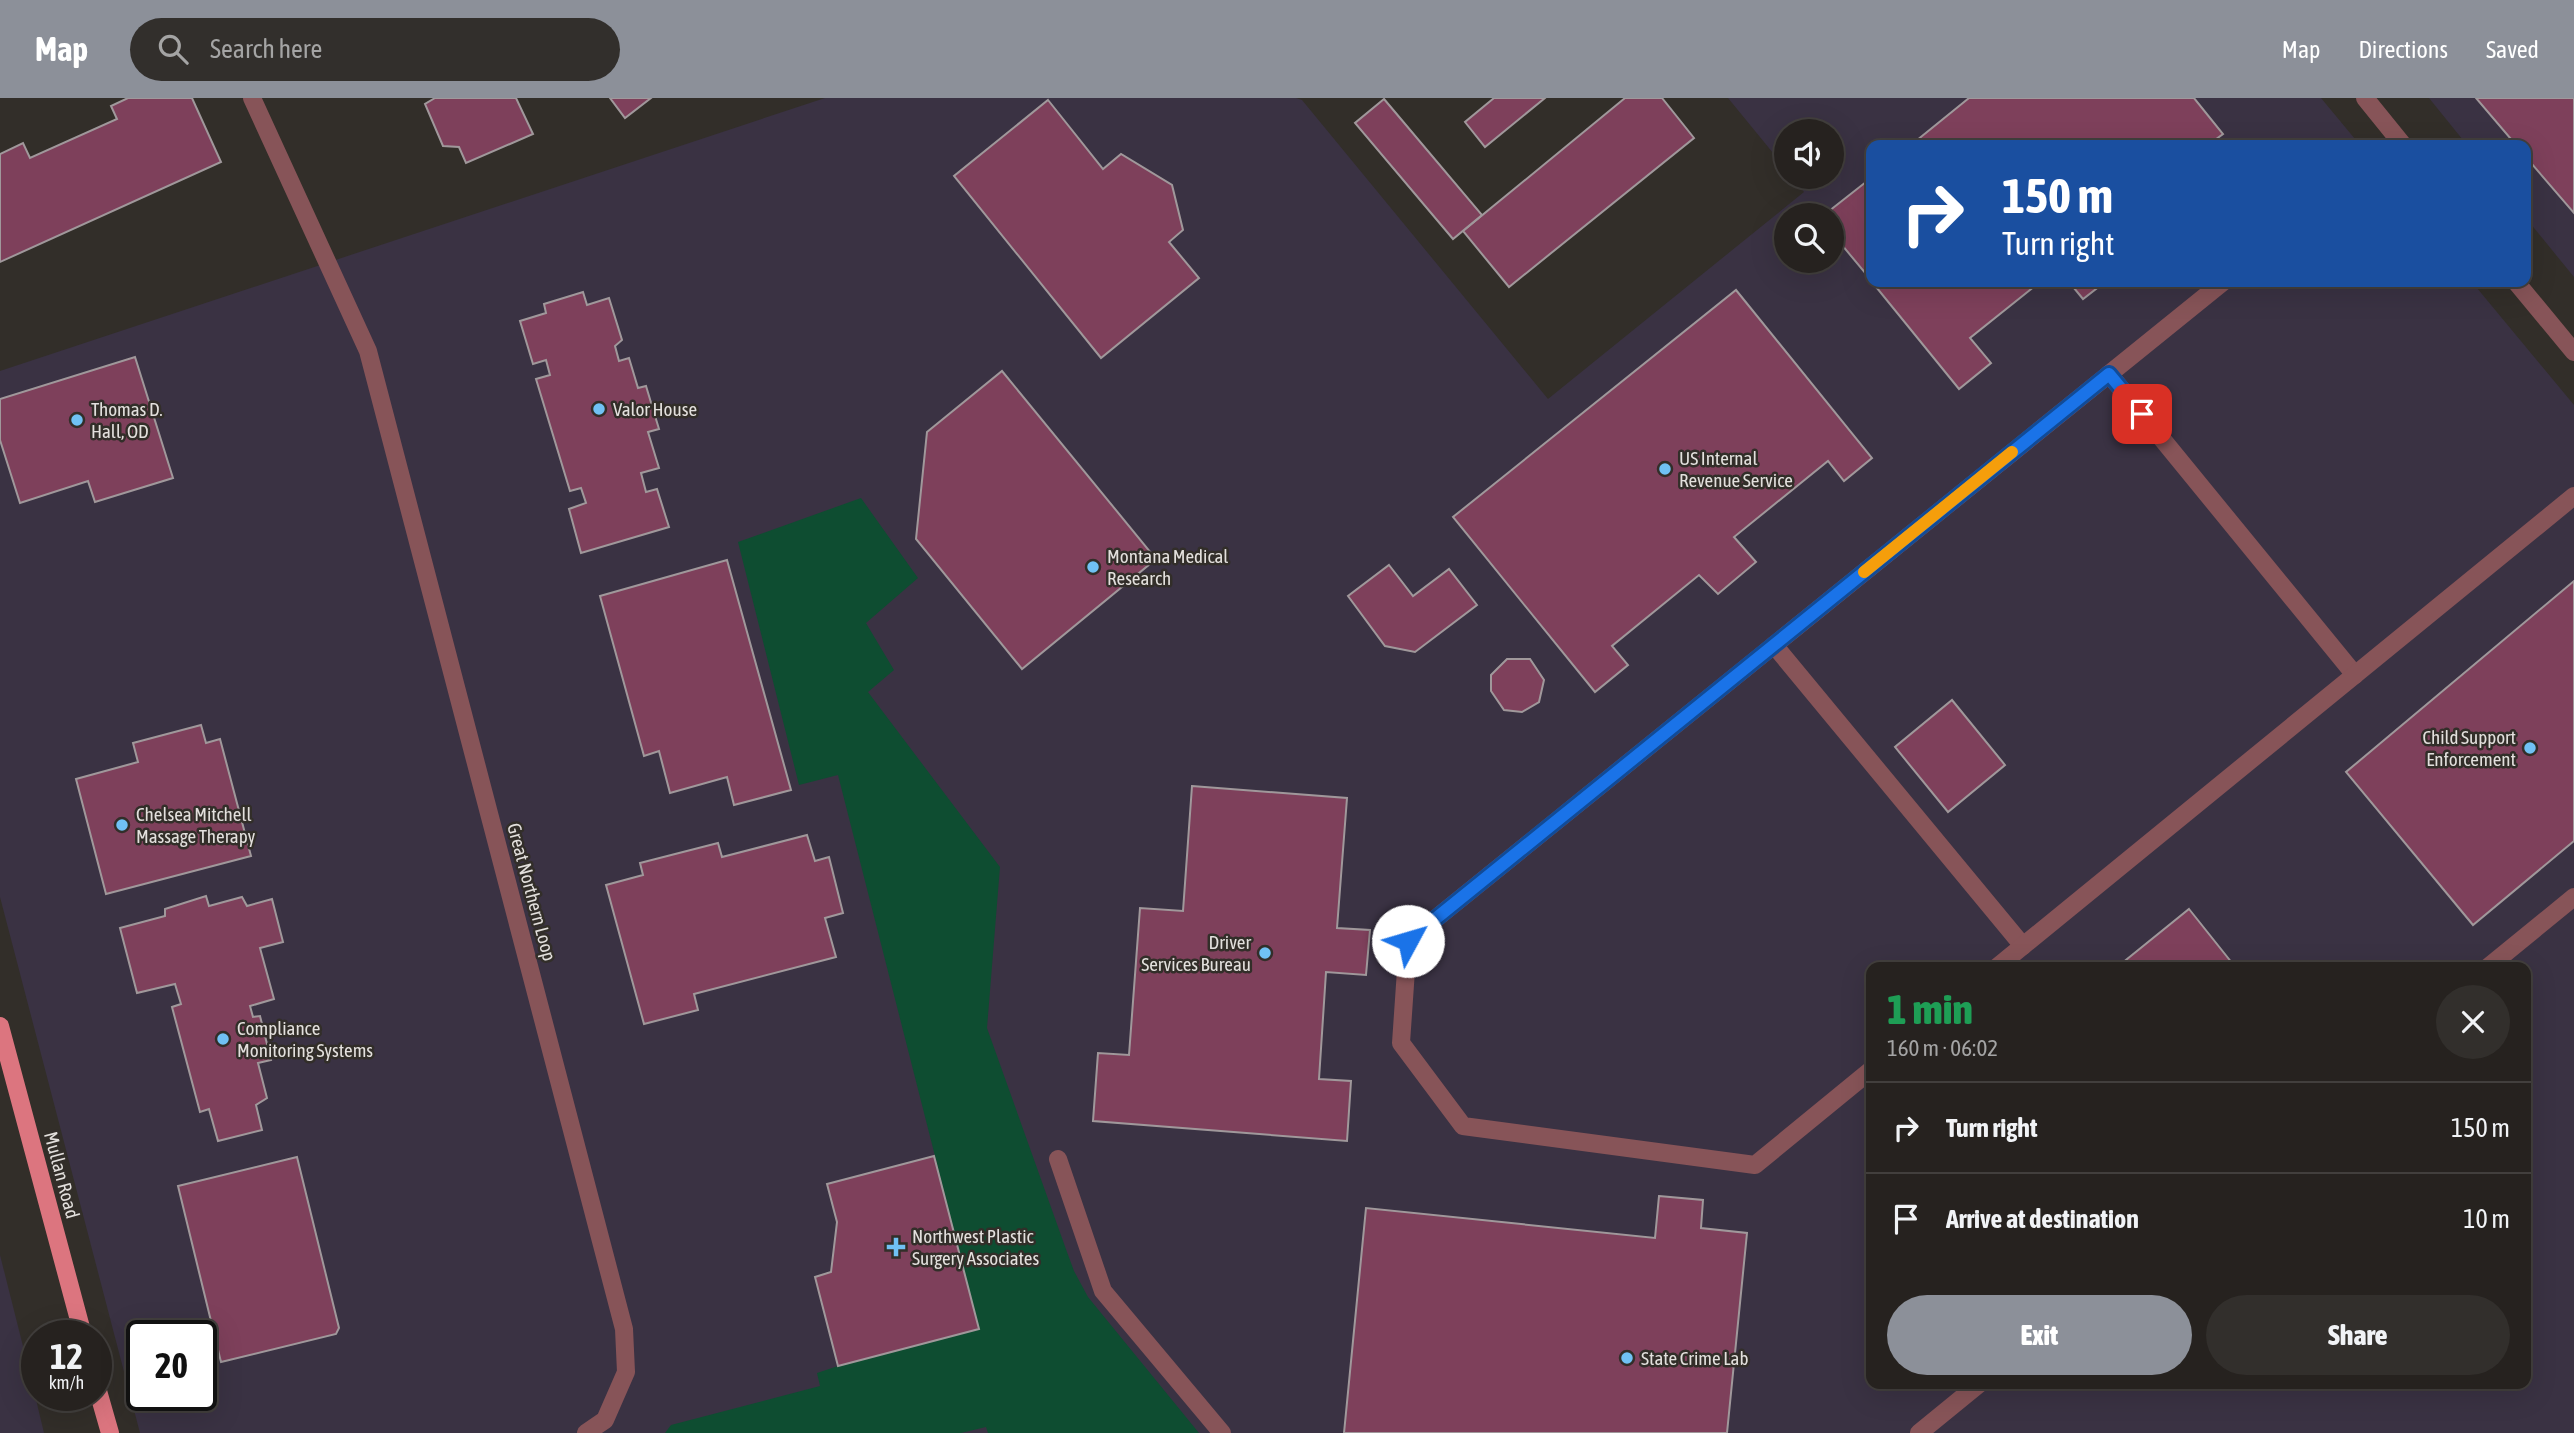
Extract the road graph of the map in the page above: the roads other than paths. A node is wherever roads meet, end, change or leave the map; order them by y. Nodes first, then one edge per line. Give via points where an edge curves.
1 (252, 98) edge
2 (2365, 98) edge
3 (2396, 140) edge
4 (2217, 287) edge
5 (2520, 287) edge
6 (2574, 352) edge
7 (2109, 374) junction
8 (2574, 496) edge
9 (1774, 645) junction
10 (2355, 675) junction
11 (2574, 897) edge
12 (2023, 946) junction
13 (2003, 962) edge
14 (2494, 962) edge
15 (0, 1026) edge
16 (1866, 1074) edge
17 (1058, 1160) dead end
18 (79, 1320) edge
19 (1973, 1389) edge
20 (104, 1411) edge
21 (110, 1433) edge
22 (586, 1433) edge
23 (1222, 1433) edge
24 (1919, 1433) edge

1 - 22 street, Great Northern Loop via 368,351 624,1328 626,1372 605,1420
2 - 3 street
4 - 7 street
5 - 6 street
7 - 9 street
7 - 10 street
8 - 10 street
9 - 12 street
9 - 16 street via 1408,941 1401,1042 1463,1126 1755,1165
10 - 12 street
11 - 14 street
12 - 13 street
15 - 18 main road, Mullan Road
17 - 23 street via 1103,1291
19 - 24 street
20 - 21 main road

